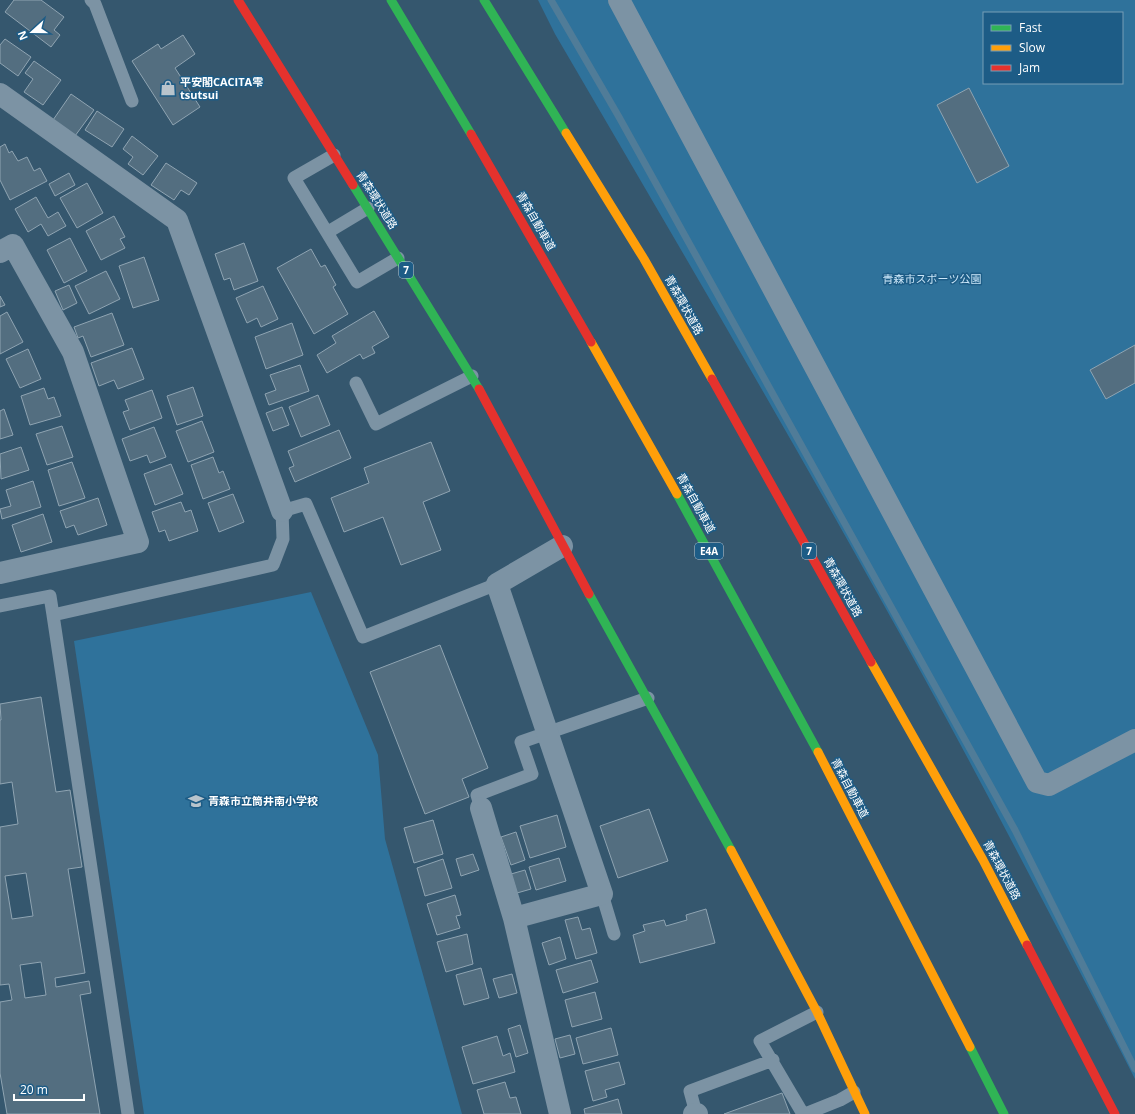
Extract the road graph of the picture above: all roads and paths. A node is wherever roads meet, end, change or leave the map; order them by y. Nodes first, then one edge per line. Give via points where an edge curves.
1 (90, 0) edge
2 (238, 0) edge
3 (391, 0) edge
4 (484, 0) edge
5 (619, 0) edge
6 (0, 94) edge
7 (132, 101) dead end
8 (334, 155) junction
9 (368, 208) junction
10 (328, 232) junction
11 (0, 252) edge
12 (398, 258) junction
13 (472, 376) junction
14 (356, 383) dead end
15 (282, 511) junction
16 (562, 546) junction
17 (1, 569) edge
18 (496, 584) junction
19 (0, 606) edge
20 (53, 615) junction
21 (648, 698) junction
22 (547, 731) junction
23 (1135, 740) edge
24 (481, 808) joint
25 (602, 894) junction
26 (514, 918) junction
27 (614, 934) dead end
28 (817, 1012) junction
29 (773, 1060) junction
30 (854, 1092) junction
31 (128, 1114) edge
32 (560, 1114) edge
33 (696, 1114) edge
34 (804, 1114) edge
35 (865, 1114) edge
36 (1004, 1114) edge
37 (1115, 1114) edge

1 - 7 lane via 95,4
2 - 8 highway, 青森環状道路 / 7
3 - 36 highway, 青森自動車道 / E4A via 444,86 678,495 900,908
4 - 37 highway, 青森環状道路 / 7 via 644,259 984,860
5 - 23 street via 1037,782 1049,785
6 - 15 street via 177,220
8 - 9 highway, 青森環状道路 / 7
8 - 10 lane via 294,178
9 - 10 lane
9 - 12 highway, 青森環状道路 / 7
10 - 12 lane via 357,282
11 - 17 street via 13,245 73,352 138,542
12 - 13 highway, 青森環状道路 / 7
13 - 14 lane via 376,424
13 - 16 highway, 青森環状道路 / 7
15 - 18 lane via 306,504 364,637
15 - 20 lane via 283,539 273,565
16 - 18 street
16 - 21 highway, 青森環状道路 / 7
18 - 22 street
19 - 20 lane via 50,596
20 - 31 lane
21 - 22 lane
21 - 28 highway, 青森環状道路 / 7
22 - 24 lane via 521,742 532,774 477,795
22 - 25 street
24 - 26 street
25 - 26 street
25 - 27 lane
26 - 32 street
28 - 29 lane via 760,1041
28 - 30 highway, 青森環状道路 / 7
29 - 33 lane via 690,1091
29 - 34 lane
30 - 34 lane
30 - 35 highway, 青森環状道路 / 7

